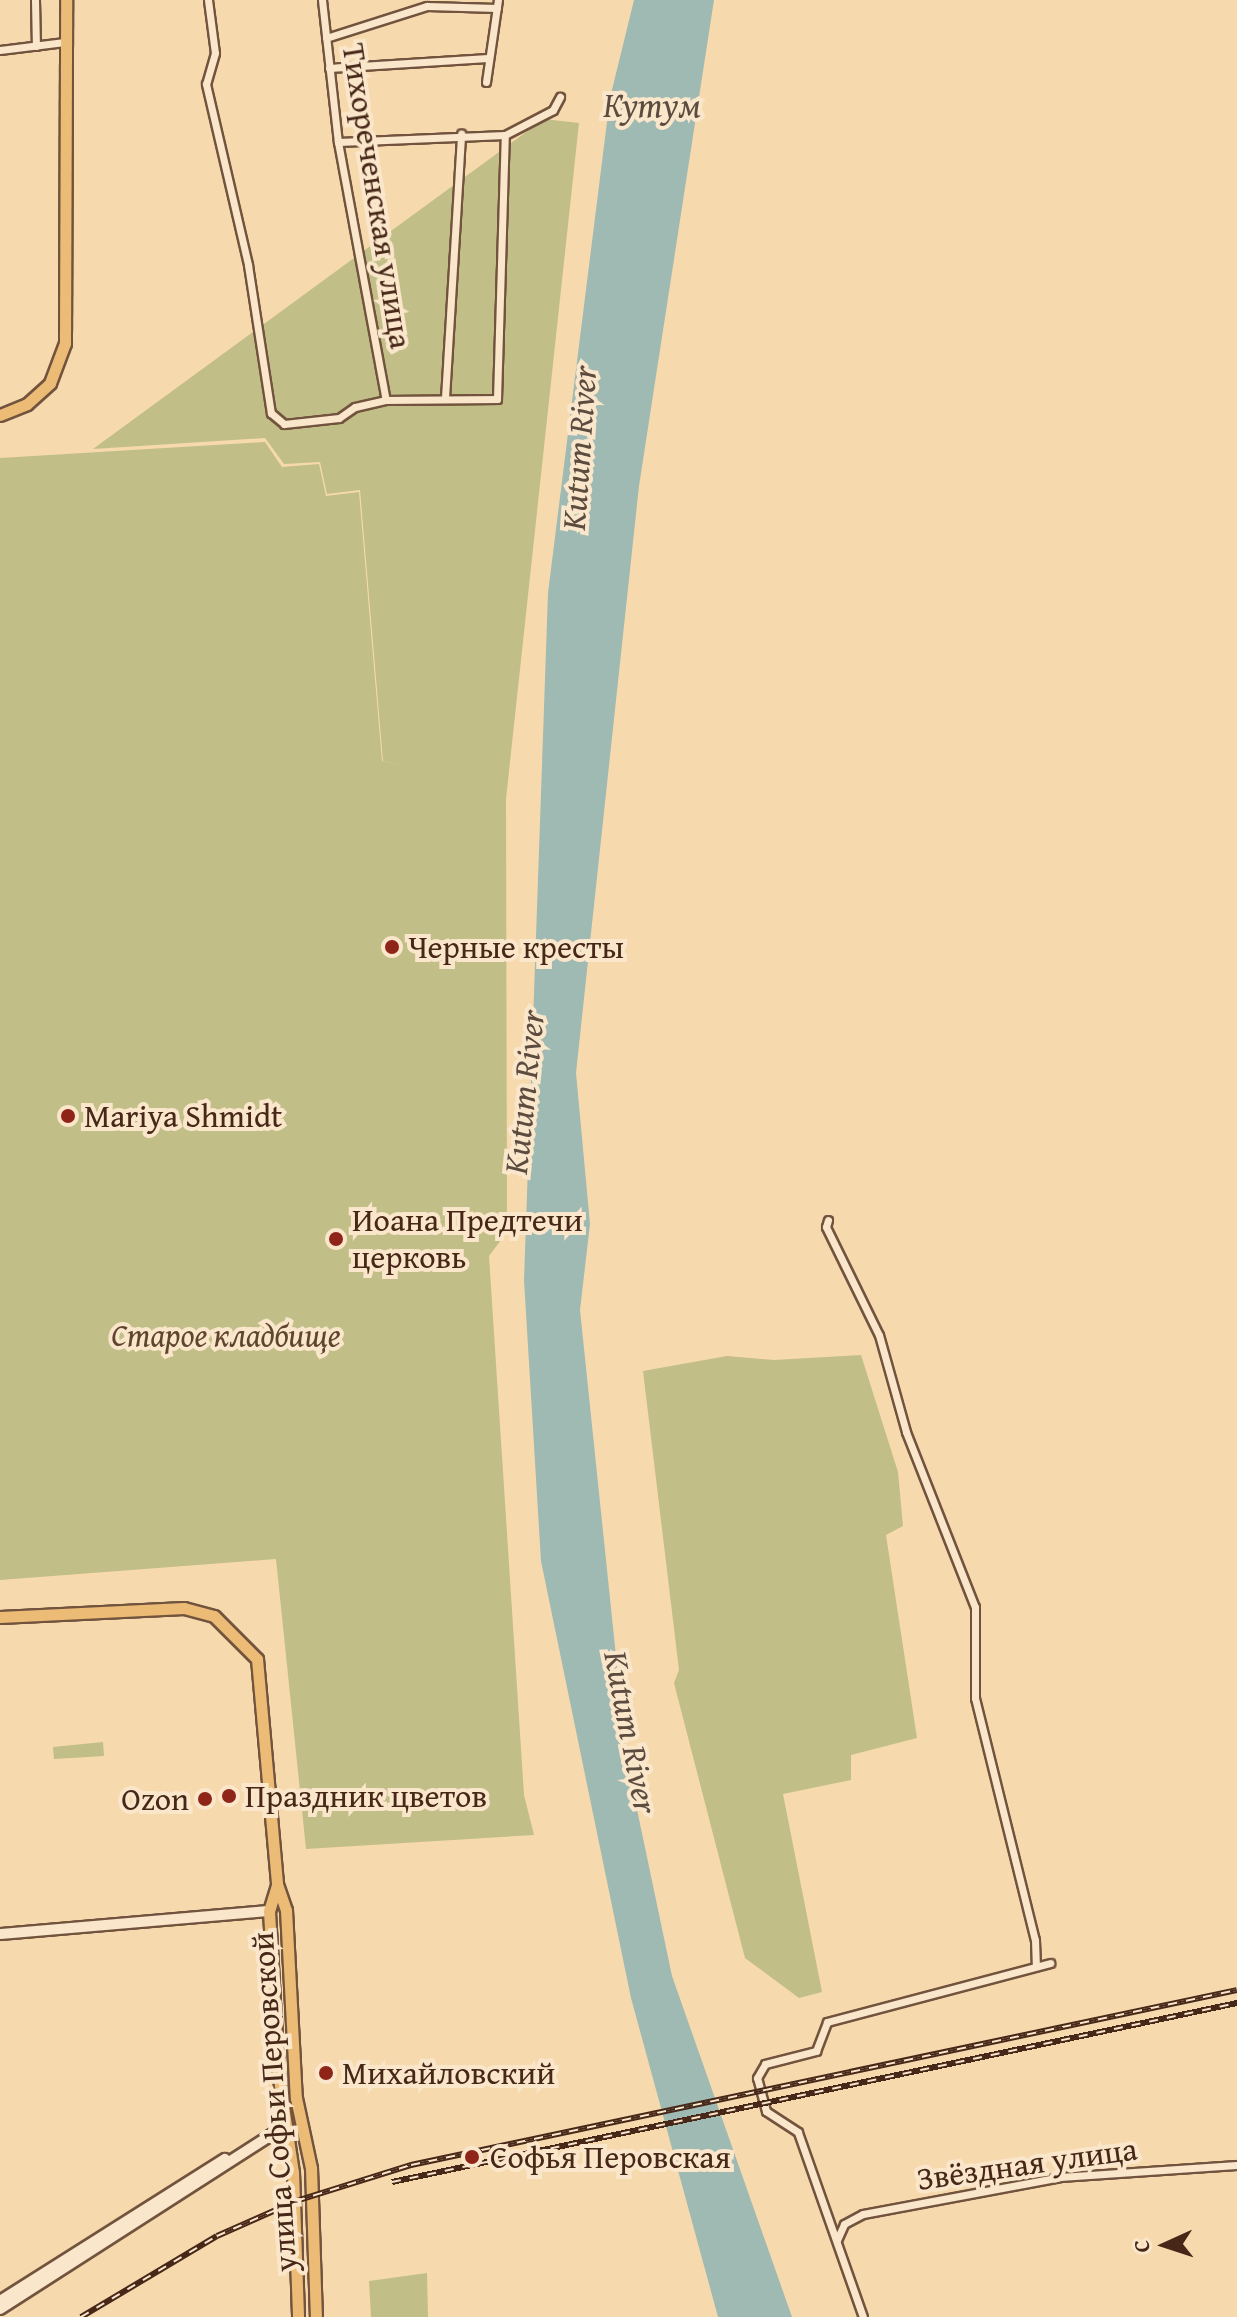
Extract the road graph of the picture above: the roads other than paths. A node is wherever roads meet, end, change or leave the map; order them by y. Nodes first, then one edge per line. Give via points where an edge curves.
1 (35, 0) edge
2 (66, 0) edge
3 (208, 0) edge
4 (322, 0) edge
5 (497, 4) edge
6 (326, 38) junction
7 (65, 42) junction
8 (36, 46) junction
9 (0, 50) edge
10 (488, 58) junction
11 (329, 68) junction
12 (486, 82) dead end
13 (560, 97) dead end
14 (461, 133) junction
15 (505, 135) junction
16 (338, 142) junction
17 (445, 398) junction
18 (386, 400) junction
19 (19, 408) junction
20 (0, 415) edge
21 (0, 422) edge
22 (828, 1220) dead end
23 (0, 1617) edge
24 (277, 1884) junction
25 (286, 1910) junction
26 (269, 1911) junction
27 (0, 1934) edge
28 (1050, 1963) dead end
29 (1036, 1966) junction
30 (296, 2098) junction
31 (284, 2127) junction
32 (248, 2147) junction
33 (1237, 2165) edge
34 (837, 2240) junction
35 (314, 2278) junction
36 (297, 2282) junction
37 (0, 2301) edge
38 (0, 2309) edge
39 (298, 2317) edge
40 (316, 2317) edge
41 (863, 2317) edge

1 - 8 street
2 - 7 main road
3 - 18 street via 215,53 206,84 248,265 271,413 284,424 339,418 355,407
4 - 6 street, Тихореченская улица
5 - 6 street via 427,6
5 - 10 street
6 - 11 street, Тихореченская улица
7 - 8 street
7 - 19 main road via 65,343 50,383
8 - 9 street
10 - 11 street
10 - 12 street
11 - 16 street, Тихореченская улица
13 - 15 street via 553,110
14 - 15 street
14 - 16 street
14 - 17 street
15 - 17 street via 497,399
16 - 18 street, Тихореченская улица
17 - 18 street
19 - 20 main road
19 - 21 street
22 - 29 street via 826,1227 879,1335 906,1432 975,1607 975,1698 1035,1940
23 - 24 main road, улица Софьи Перовской via 184,1608 214,1616 238,1635 257,1659
24 - 25 main road, улица Софьи Перовской
24 - 26 main road, улица Софьи Перовской
25 - 26 main road
25 - 30 main road, улица Софьи Перовской
26 - 27 street
26 - 31 main road, улица Софьи Перовской
28 - 29 street
29 - 34 street via 827,2022 816,2051 765,2064 757,2078 766,2111 798,2132
30 - 31 main road
30 - 35 main road, улица Софьи Перовской via 311,2168
31 - 32 street
31 - 36 main road, улица Софьи Перовской via 293,2172
32 - 37 street
32 - 38 street
33 - 34 street, Звёздная улица via 1060,2177 892,2208 844,2224
34 - 41 street
35 - 36 main road
35 - 40 main road, улица Софьи Перовской
36 - 39 main road, улица Софьи Перовской

